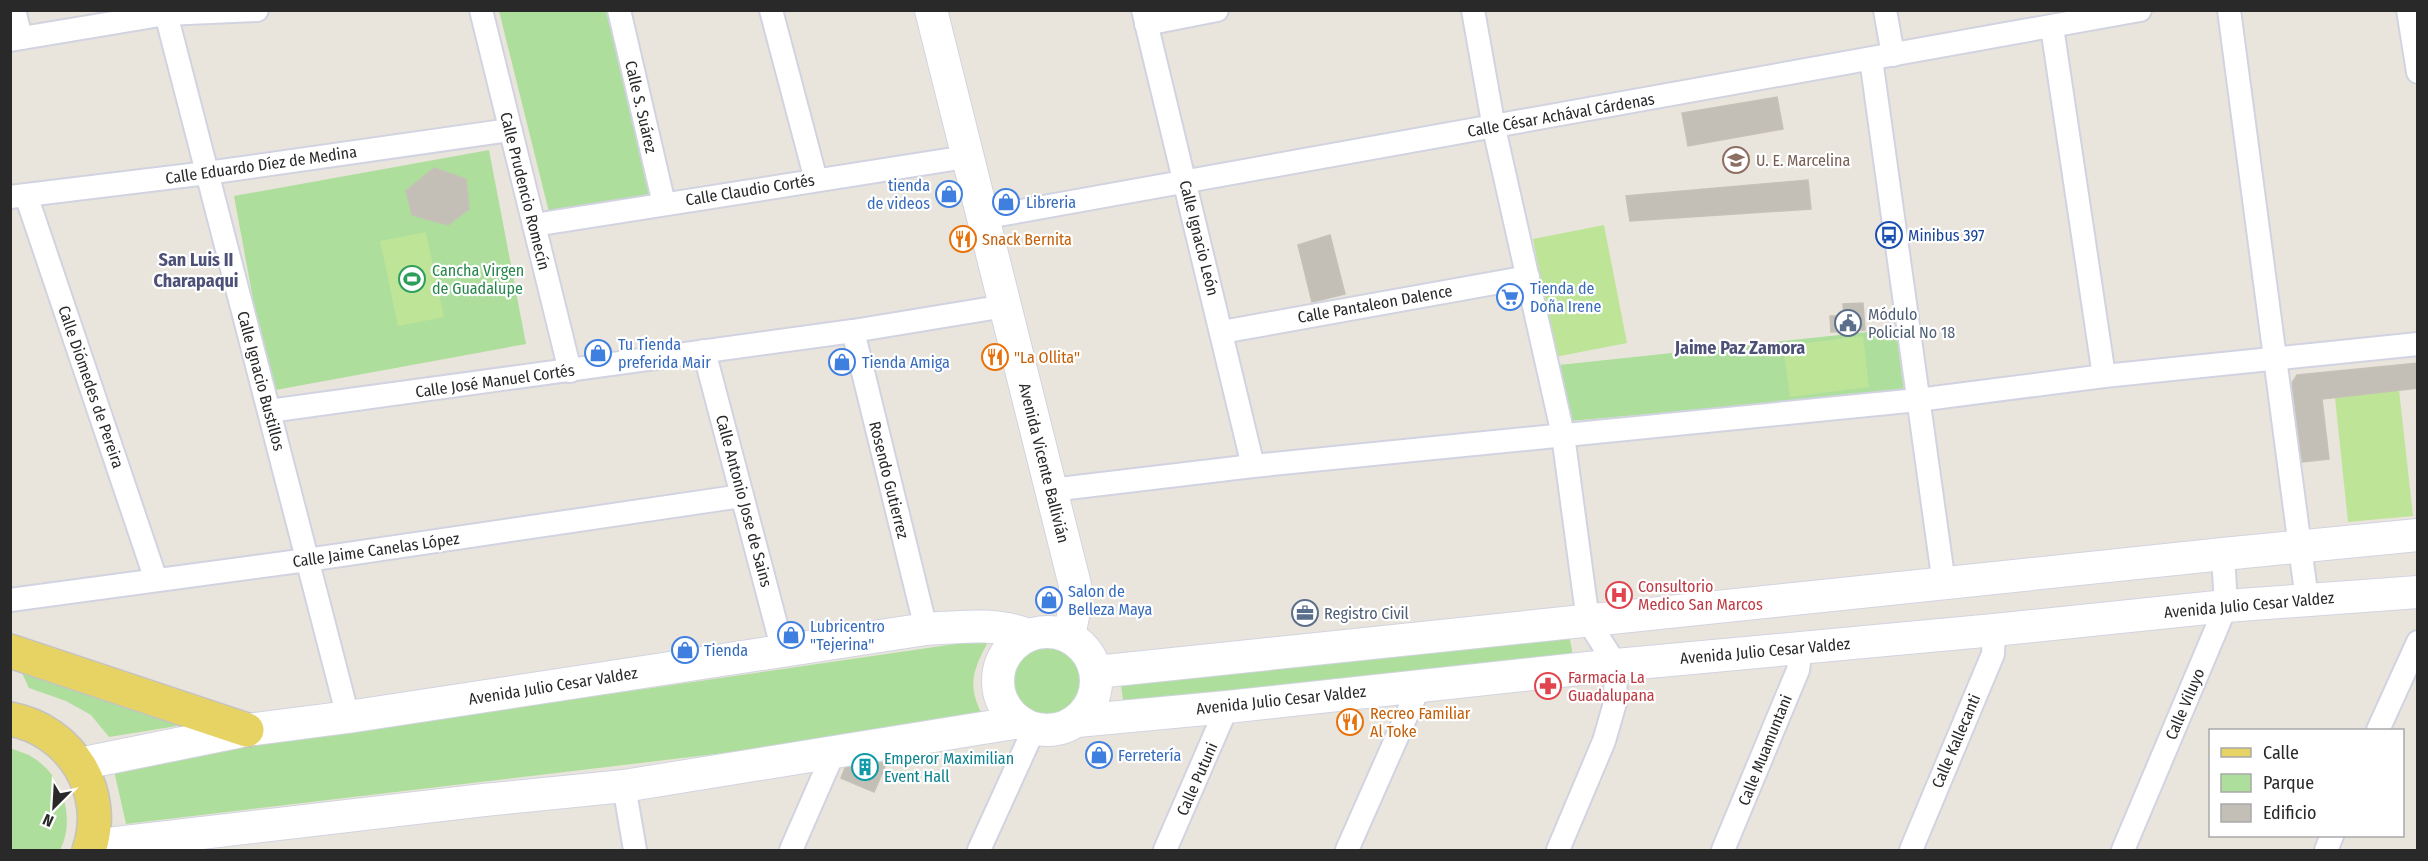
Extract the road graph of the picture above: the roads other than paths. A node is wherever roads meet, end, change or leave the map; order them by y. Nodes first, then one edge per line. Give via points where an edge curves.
1 (14, 10) edge
2 (257, 10) edge
3 (481, 10) edge
4 (619, 10) edge
5 (771, 10) edge
6 (931, 10) edge
7 (1217, 10) edge
8 (1473, 10) edge
9 (1885, 10) edge
10 (2140, 10) edge
11 (2229, 10) edge
12 (2408, 10) edge
13 (166, 12) edge
14 (2085, 15) edge
15 (1144, 17) edge
16 (2052, 27) junction
17 (16, 39) edge
18 (1893, 55) junction
19 (1871, 59) junction
20 (2418, 72) edge
21 (1494, 128) junction
22 (510, 130) junction
23 (966, 157) junction
24 (207, 173) junction
25 (816, 180) junction
26 (1185, 182) junction
27 (18, 196) edge
28 (664, 204) junction
29 (982, 218) junction
30 (534, 225) junction
31 (1528, 277) junction
32 (1005, 306) junction
33 (853, 331) junction
34 (1222, 332) junction
35 (2418, 344) edge
36 (704, 351) junction
37 (2276, 360) junction
38 (570, 371) junction
39 (2104, 376) junction
40 (1918, 400) junction
41 (269, 411) junction
42 (1563, 435) junction
43 (1253, 466) junction
44 (1051, 490) junction
45 (742, 496) junction
46 (2418, 535) edge
47 (2301, 546) junction
48 (2223, 554) junction
49 (307, 560) junction
50 (156, 580) junction
51 (1944, 584) junction
52 (2418, 592) edge
53 (10, 600) edge
54 (2307, 600) junction
55 (2226, 606) junction
56 (1588, 621) junction
57 (926, 629) junction
58 (1994, 630) junction
59 (1028, 635) junction
60 (1069, 636) junction
61 (2418, 642) edge
62 (1801, 647) junction
63 (10, 651) edge
64 (783, 651) junction
65 (1616, 665) junction
66 (1096, 672) junction
67 (1420, 685) junction
68 (1227, 707) junction
69 (13, 712) edge
70 (348, 717) junction
71 (1077, 721) junction
72 (1027, 726) junction
73 (2379, 729) edge
74 (247, 730) junction
75 (833, 754) junction
76 (79, 764) junction
77 (624, 786) junction
78 (90, 848) edge
79 (635, 850) edge
80 (791, 850) edge
81 (979, 850) edge
82 (1165, 850) edge
83 (1347, 850) edge
84 (1558, 850) edge
85 (1723, 850) edge
86 (1911, 850) edge
87 (2123, 850) edge

1 - 17 street
2 - 13 street
3 - 22 street, Calle Prudencio Romecín
4 - 28 street, Calle S. Suárez
5 - 25 street
6 - 23 main road, Avenida Vicente Ballivián
7 - 15 street
8 - 21 street
9 - 18 street
10 - 14 street, Calle César Achával Cárdenas
11 - 37 street
12 - 20 street
13 - 17 street
13 - 24 street, Calle Ignacio Bustillos
14 - 16 street, Calle César Achával Cárdenas
15 - 26 street, Calle Ignacio León
16 - 18 street, Calle César Achával Cárdenas
16 - 39 street
18 - 19 street, Calle César Achával Cárdenas
19 - 21 street, Calle César Achával Cárdenas
19 - 40 street
21 - 26 street, Calle César Achával Cárdenas
21 - 31 street
22 - 24 street, Calle Eduardo Díez de Medina
22 - 30 street, Calle Prudencio Romecín
23 - 25 street, Calle Claudio Cortés
23 - 29 main road, Avenida Vicente Ballivián
24 - 27 street, Calle Eduardo Díez de Medina
24 - 41 street, Calle Ignacio Bustillos
25 - 28 street, Calle Claudio Cortés
26 - 29 street, Calle César Achával Cárdenas
26 - 34 street, Calle Ignacio León
27 - 50 street, Calle Diómedes de Pereira
28 - 30 street, Calle Claudio Cortés
29 - 32 main road, Avenida Vicente Ballivián
30 - 38 street, Calle Prudencio Romecín
31 - 34 street, Calle Pantaleon Dalence
31 - 42 street
32 - 33 street, Calle José Manuel Cortés
32 - 44 main road, Avenida Vicente Ballivián
33 - 36 street, Calle José Manuel Cortés
33 - 57 street, Rosendo Gutierrez
34 - 43 street, Calle Ignacio León
35 - 37 street
36 - 38 street, Calle José Manuel Cortés
36 - 45 street, Calle Antonio Jose de Sains
37 - 39 street
37 - 47 street
38 - 41 street, Calle José Manuel Cortés
39 - 40 street
40 - 42 street
40 - 51 street
41 - 49 street, Calle Ignacio Bustillos
42 - 43 street
42 - 56 street
43 - 44 street
44 - 60 main road, Avenida Vicente Ballivián via 1075,585
45 - 49 street, Calle Jaime Canelas López
45 - 64 street, Calle Antonio Jose de Sains
46 - 47 main road
47 - 48 main road
47 - 54 street
48 - 51 main road
48 - 55 street, Calle Viluyo
49 - 50 street, Calle Jaime Canelas López
49 - 70 street, Calle Ignacio Bustillos
50 - 53 street, Calle Jaime Canelas López
51 - 56 main road
52 - 54 main road, Avenida Julio Cesar Valdez
54 - 55 main road, Avenida Julio Cesar Valdez
55 - 58 main road, Avenida Julio Cesar Valdez
55 - 87 street, Calle Viluyo
56 - 65 street
56 - 66 main road
57 - 59 main road, Avenida Julio Cesar Valdez via 995,626
57 - 64 main road, Avenida Julio Cesar Valdez
58 - 62 main road, Avenida Julio Cesar Valdez
58 - 86 street, Calle Kallecanti via 1992,654
59 - 60 main road via 1042,631
59 - 72 main road via 1005,654 997,684 1009,712
60 - 66 main road via 1087,651
61 - 73 street
62 - 65 main road, Avenida Julio Cesar Valdez
62 - 85 street, Calle Muamuntani via 1798,670
63 - 74 main road
64 - 70 main road, Avenida Julio Cesar Valdez
65 - 67 main road, Avenida Julio Cesar Valdez
65 - 84 street via 1615,703 1604,741
66 - 71 main road via 1096,691
67 - 68 main road, Avenida Julio Cesar Valdez
67 - 83 street
68 - 71 main road, Avenida Julio Cesar Valdez
68 - 82 street, Calle Putuni
69 - 76 main road via 53,737
70 - 74 main road, Avenida Julio Cesar Valdez
71 - 72 main road via 1052,730
72 - 75 main road
72 - 81 street
74 - 76 main road, Avenida Julio Cesar Valdez
75 - 77 main road
75 - 80 street
76 - 78 main road via 94,804
77 - 78 main road
77 - 79 street

